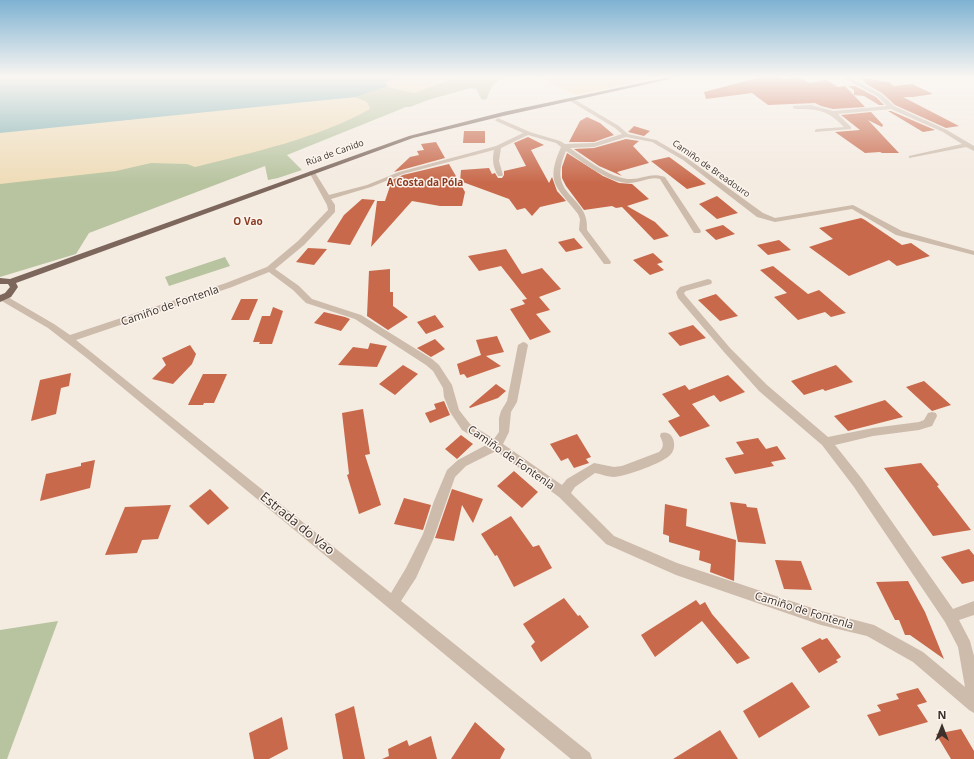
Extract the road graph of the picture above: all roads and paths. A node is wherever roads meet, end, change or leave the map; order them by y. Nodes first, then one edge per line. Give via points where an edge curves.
1 (517, 112) edge
2 (593, 112) edge
3 (830, 112) edge
4 (839, 112) edge
5 (904, 112) edge
6 (833, 113) junction
7 (498, 120) dead end
8 (817, 131) dead end
9 (528, 133) junction
10 (626, 135) junction
11 (966, 145) junction
12 (565, 146) junction
13 (498, 147) junction
14 (974, 149) edge
15 (911, 158) dead end
16 (312, 172) junction
17 (500, 175) dead end
18 (327, 198) junction
19 (697, 231) dead end
20 (974, 253) edge
21 (607, 262) dead end
22 (270, 269) junction
23 (0, 281) edge
24 (11, 282) junction
25 (708, 282) dead end
26 (1, 299) edge
27 (69, 339) junction
28 (523, 345) dead end
29 (932, 416) dead end
30 (665, 436) dead end
31 (826, 442) junction
32 (495, 446) junction
33 (563, 493) junction
34 (392, 602) junction
35 (974, 608) edge
36 (950, 617) junction
37 (974, 696) edge
38 (974, 705) edge
39 (584, 759) edge

1 - 16 main road, Rúa de Canido via 417,135
2 - 10 street, Camiño de Breadouro
3 - 6 street
4 - 6 street
5 - 11 street via 945,131
6 - 8 street via 849,128
7 - 9 street
9 - 12 street
9 - 13 street
10 - 12 street via 594,145
10 - 20 street, Camiño de Breadouro via 661,144 760,215 775,220 853,207 899,233
11 - 14 street
11 - 15 street
12 - 19 street via 607,174 625,181 656,176 663,178
12 - 21 street via 557,164 558,184 581,213 584,219 582,230
13 - 17 street via 495,165
13 - 18 street
16 - 18 street, Camiño de Fontenla
16 - 24 main road, Rúa de Canido
18 - 22 street, Camiño de Fontenla via 332,210 301,243
22 - 27 street, Camiño de Fontenla via 222,288
22 - 32 street, Camiño de Fontenla via 309,301 358,317 429,362 436,368 448,388 455,412 466,427
23 - 24 main road, Rúa de Canido
24 - 26 main road via 14,287
25 - 31 street via 683,288 681,296 763,388
26 - 27 street, Estrada do Vao via 51,326
27 - 34 street, Estrada do Vao
28 - 32 street via 512,402 504,418 504,432
29 - 31 street via 928,423 919,426
30 - 33 street via 669,442 668,450 663,455 622,471 594,468 571,483
31 - 36 street via 874,505
32 - 33 street, Camiño de Fontenla
32 - 34 street via 462,463 451,474 421,556
33 - 38 street, Camiño de Fontenla via 610,540 676,569 821,618 869,630 918,657
34 - 39 street, Estrada do Vao
35 - 36 street
36 - 37 street via 965,646

